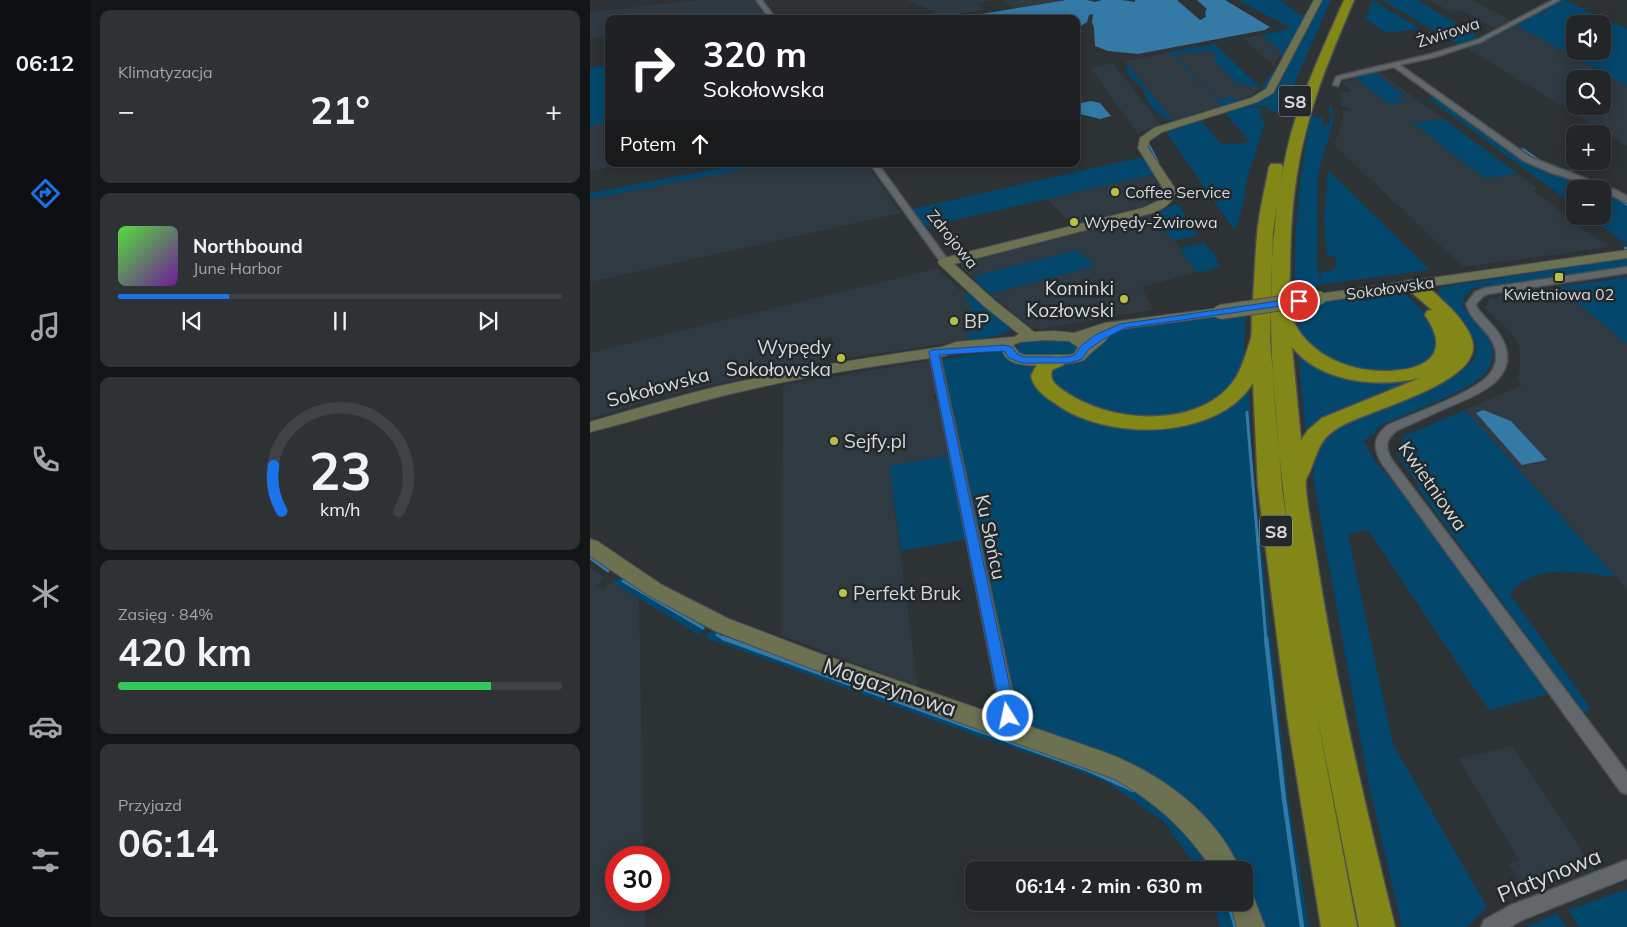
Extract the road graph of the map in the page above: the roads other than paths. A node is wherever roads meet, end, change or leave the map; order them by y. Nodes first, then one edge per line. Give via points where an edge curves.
1 (759, 0) edge
2 (1318, 0) edge
3 (1338, 0) edge
4 (1349, 0) edge
5 (1557, 0) edge
6 (770, 15) edge
7 (1394, 64) junction
8 (1336, 85) dead end
9 (1296, 98) dead end
10 (1278, 152) dead end
11 (876, 167) edge
12 (1627, 200) edge
13 (1627, 254) edge
14 (945, 262) junction
15 (1627, 270) edge
16 (1412, 285) junction
17 (1281, 314) junction
18 (1013, 339) junction
19 (1260, 339) junction
20 (1080, 343) junction
21 (939, 352) junction
22 (1056, 361) junction
23 (590, 426) edge
24 (1294, 483) junction
25 (590, 546) edge
26 (1003, 727) junction
27 (1627, 786) edge
28 (1221, 861) edge
29 (1627, 869) edge
30 (1246, 911) edge
31 (1251, 927) edge
32 (1339, 927) edge
33 (1377, 927) edge
34 (1491, 927) edge

1 - 6 street
2 - 14 street via 1273,87 1263,96 1158,130 1146,137 1143,148 1170,192 1166,200 1155,208
3 - 9 highway, S8
4 - 17 highway, S8 via 1316,77 1294,151 1282,246
5 - 7 street, Żwirowa via 1486,38 1447,52
7 - 8 street, Żwirowa via 1342,76
7 - 12 street via 1528,159 1599,185
10 - 19 highway, S8 via 1265,232
11 - 14 street, Zdrojowa
13 - 16 street, Sokołowska
14 - 18 street, Zdrojowa
15 - 27 street, Kwietniowa via 1478,294 1471,304 1498,342 1502,360 1497,372 1477,390 1392,428 1380,442 1387,462
16 - 17 highway via 1413,292 1442,327 1447,342 1444,356 1416,373 1369,377 1345,372 1307,352
16 - 20 street, Sokołowska, bridge via 1123,326
16 - 24 highway via 1443,310 1455,326 1464,343 1462,355 1437,379 1330,423 1307,447
17 - 24 highway, S8
18 - 20 street, Sokołowska via 1068,335
18 - 21 street, Sokołowska
18 - 22 street, Zdrojowa via 1011,354 1020,359
19 - 22 highway via 1240,386 1230,397 1203,413 1168,422 1122,421 1098,417 1074,407 1056,396 1041,379 1045,366
19 - 32 highway, S8 via 1272,496 1303,723
20 - 22 street, Sokołowska via 1081,354 1076,358
21 - 23 street, Sokołowska via 748,384
21 - 26 street, Ku Słońcu via 1008,713
24 - 33 highway, S8 via 1302,551 1337,744
25 - 26 street, Magazynowa via 655,590 722,625
26 - 28 street, Magazynowa via 1122,770 1151,786 1191,820
29 - 34 street, Platynowa via 1516,913
30 - 31 street

